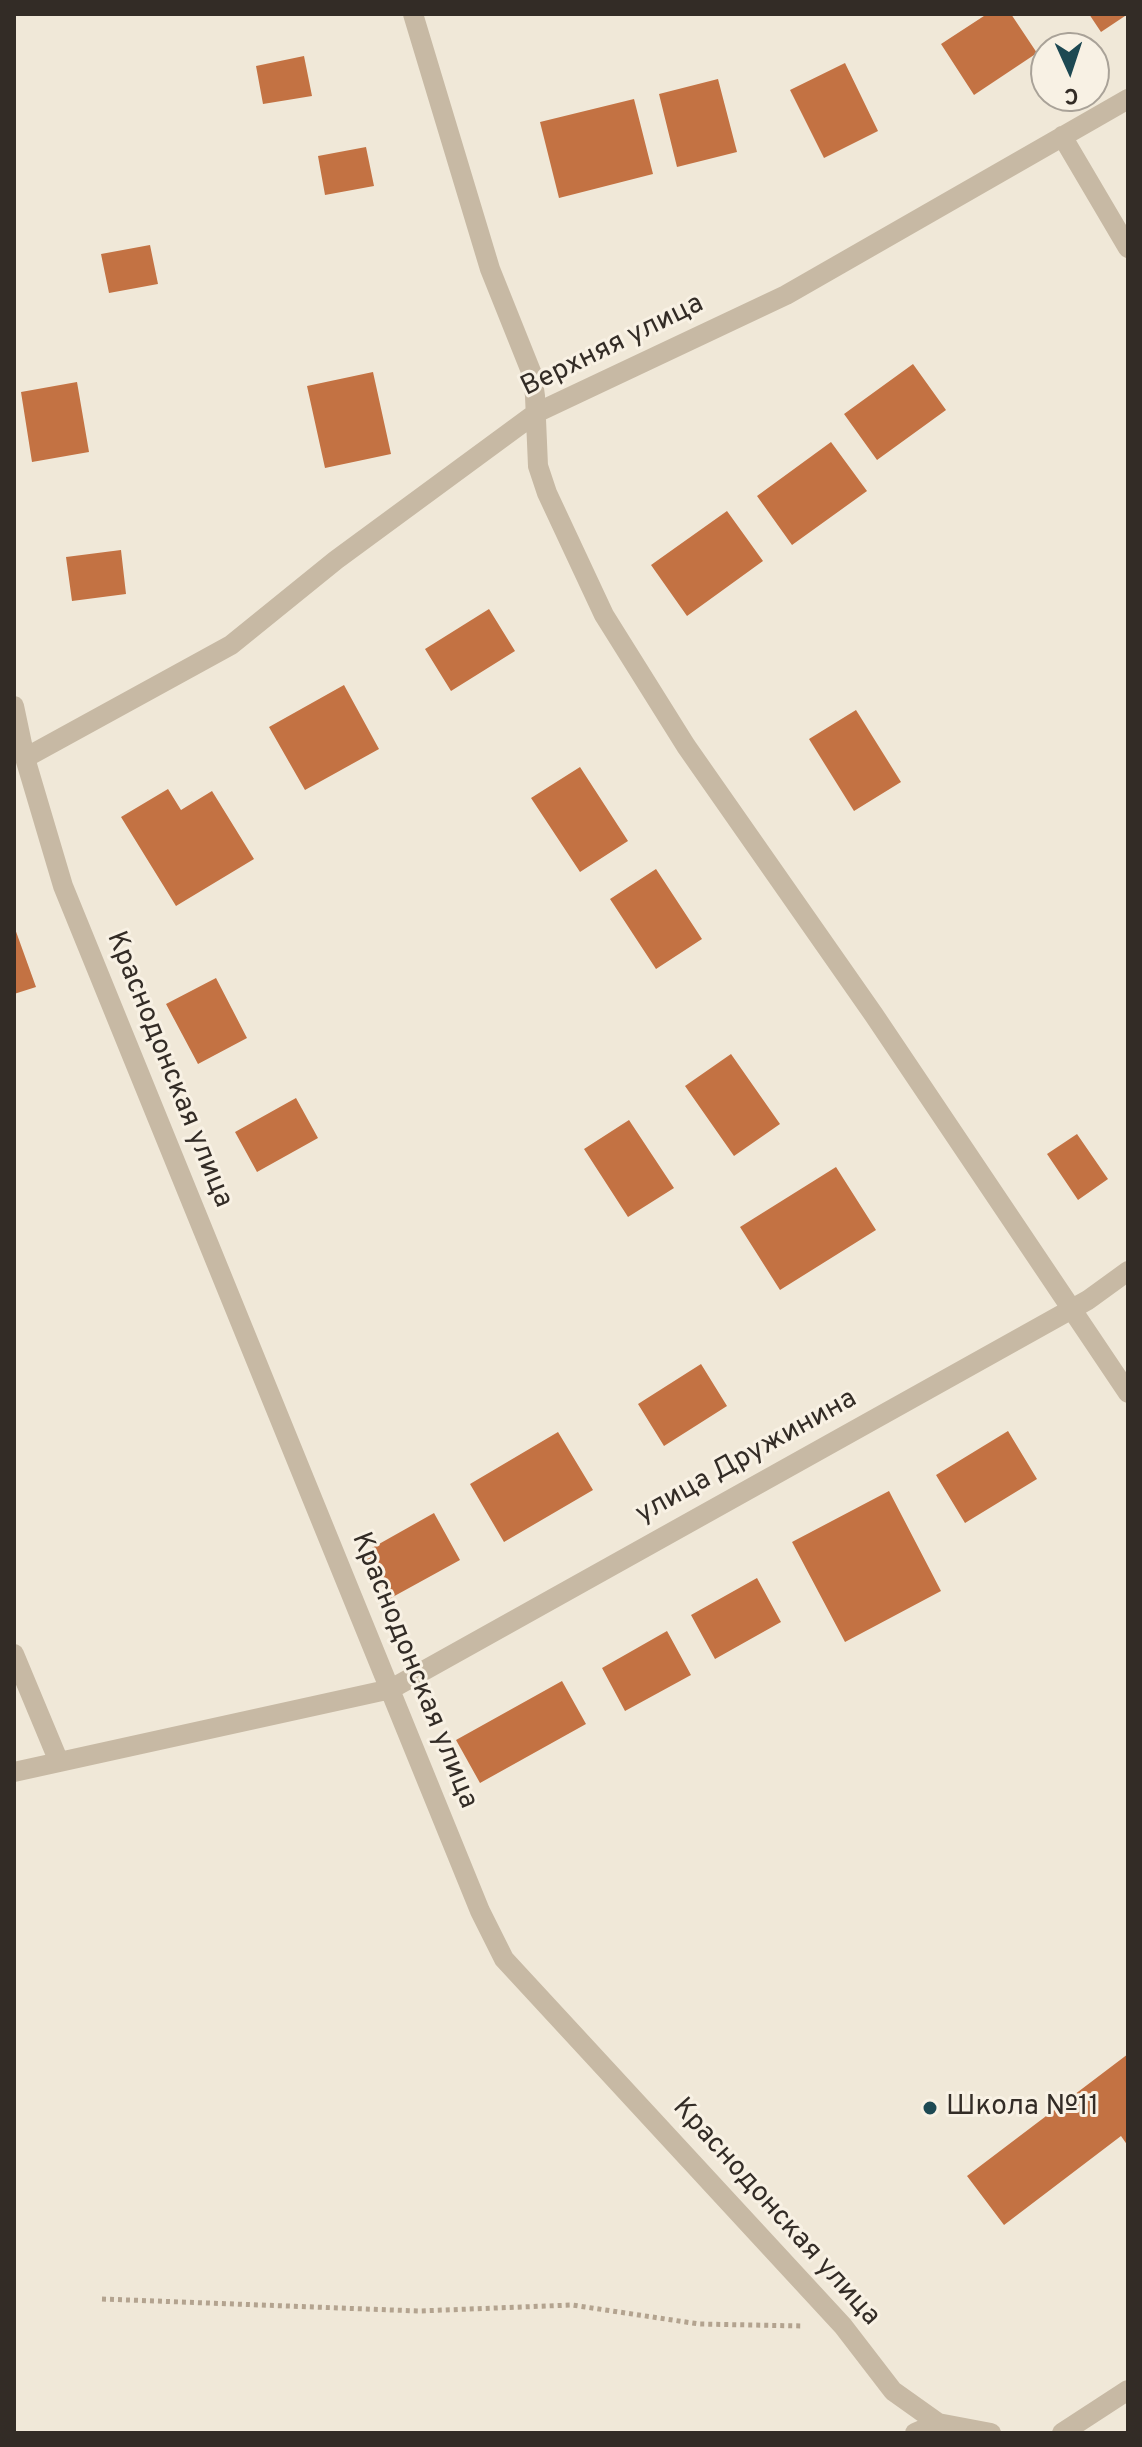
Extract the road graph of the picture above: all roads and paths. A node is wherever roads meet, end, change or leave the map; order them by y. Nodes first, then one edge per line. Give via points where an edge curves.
1 (413, 14) edge
2 (1128, 99) edge
3 (1062, 136) junction
4 (1128, 248) edge
5 (536, 413) junction
6 (14, 706) edge
7 (25, 758) junction
8 (1128, 1271) edge
9 (1072, 1309) junction
10 (1128, 1393) edge
11 (14, 1654) edge
12 (391, 1689) junction
13 (59, 1762) junction
14 (14, 1772) edge
15 (102, 2299) dead end
16 (843, 2326) junction
17 (1128, 2390) edge
18 (938, 2423) junction
19 (915, 2433) edge
20 (991, 2433) edge
21 (1062, 2433) edge

1 - 5 street via 490,269 532,374
2 - 3 street, Верхняя улица
3 - 4 street
3 - 5 street, Верхняя улица via 786,295
5 - 7 street, Верхняя улица via 336,560 231,645
5 - 9 street via 538,466 547,493 604,615 686,746
6 - 7 street, Краснодонская улица
7 - 12 street, Краснодонская улица via 63,886
8 - 9 street, улица Дружинина
9 - 10 street
9 - 12 street, улица Дружинина
11 - 13 street
12 - 13 street, улица Дружинина
12 - 16 street, Краснодонская улица via 504,1959
13 - 14 street, улица Дружинина
15 - 16 path via 419,2311 572,2305 699,2324
16 - 18 street, Краснодонская улица via 893,2391
17 - 21 street
18 - 19 street
18 - 20 street, Краснодонская улица

